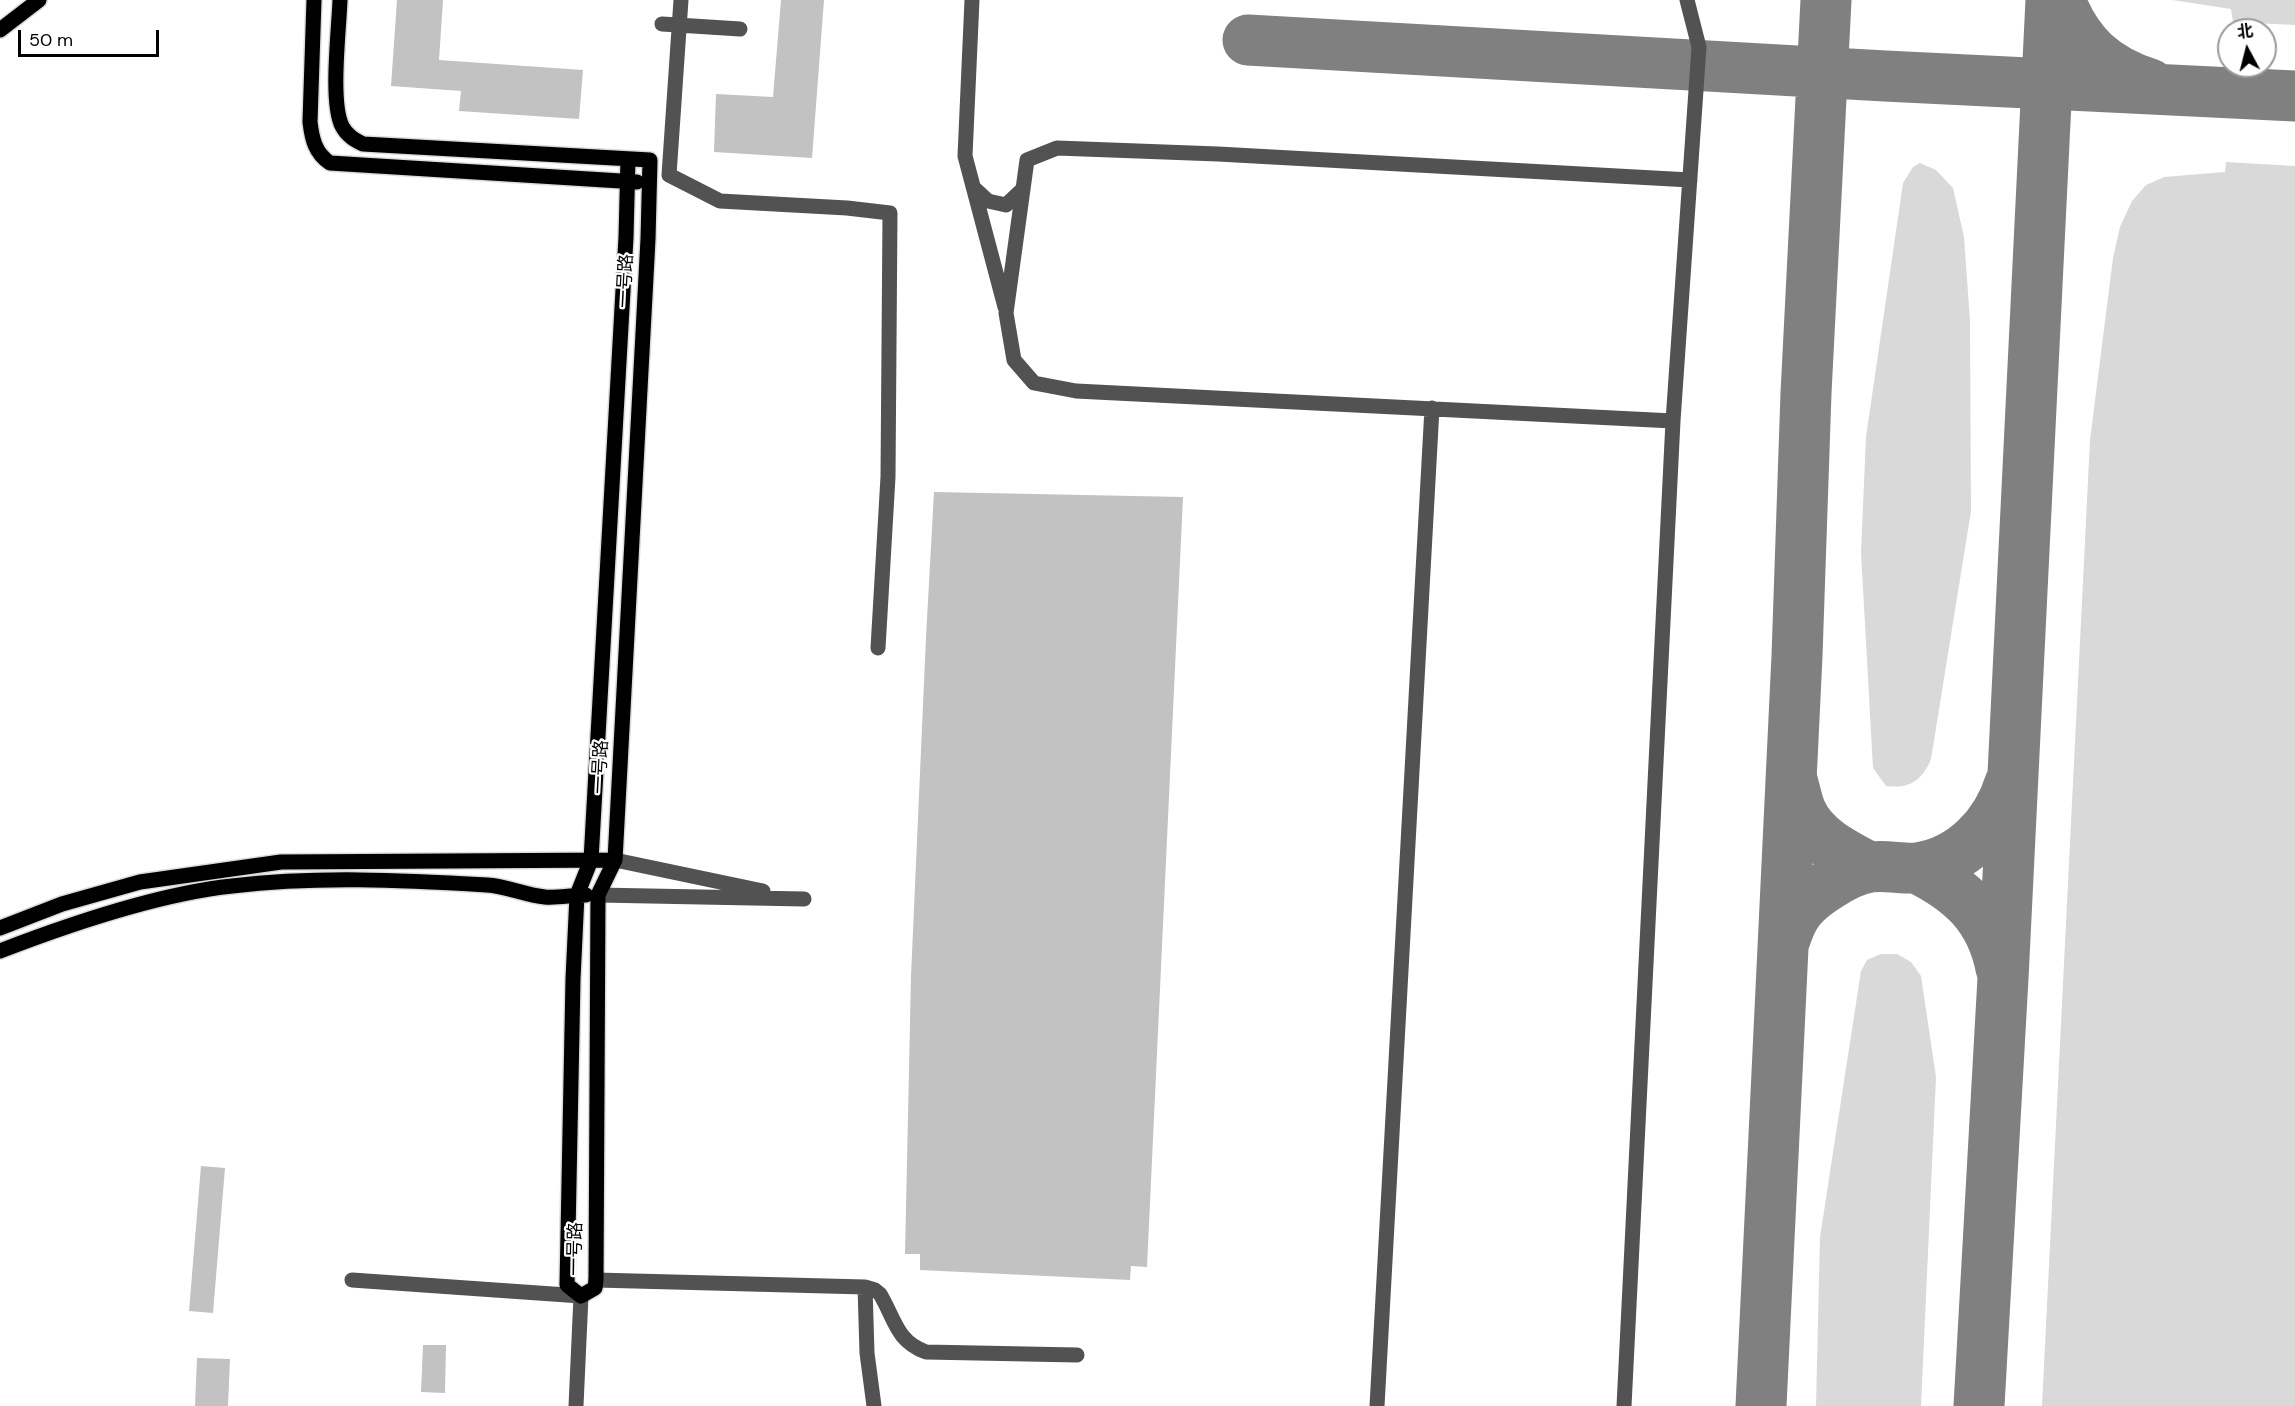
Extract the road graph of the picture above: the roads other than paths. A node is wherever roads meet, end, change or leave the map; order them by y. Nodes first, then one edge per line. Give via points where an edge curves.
1 (39, 0) edge
2 (314, 0) edge
3 (340, 0) edge
4 (681, 0) edge
5 (972, 0) edge
6 (1687, 0) edge
7 (662, 24) dead end
8 (679, 25) junction
9 (740, 29) dead end
10 (0, 30) edge
11 (628, 159) junction
12 (1690, 180) junction
13 (627, 181) junction
14 (650, 182) junction
15 (973, 187) junction
16 (1023, 189) junction
17 (1006, 314) junction
18 (1432, 408) junction
19 (1673, 421) junction
20 (878, 648) dead end
21 (591, 860) junction
22 (615, 860) junction
23 (577, 895) junction
24 (598, 896) junction
25 (0, 928) edge
26 (0, 951) edge
27 (352, 1280) dead end
28 (596, 1280) junction
29 (865, 1287) junction
30 (581, 1296) junction
31 (1077, 1355) dead end
32 (576, 1406) edge
33 (874, 1406) edge
34 (1377, 1406) edge
35 (1624, 1406) edge

1 - 10 main road
2 - 13 main road via 310,122 317,151 330,163
3 - 11 main road via 337,108 343,129 363,144
4 - 8 street
5 - 15 street via 965,156
6 - 12 street via 1699,47
7 - 8 street
8 - 9 street
8 - 20 street via 669,175 720,201 890,213 888,477
11 - 13 main road, 一号路
11 - 14 main road, 一号路 via 650,160
12 - 16 street via 1057,148 1027,160
12 - 19 street
13 - 14 main road
13 - 21 main road, 一号路
14 - 22 main road, 一号路
15 - 16 street via 988,201 1006,205
15 - 17 street
16 - 17 street
17 - 18 street via 1014,360 1034,383 1076,391
18 - 19 street
18 - 34 street
19 - 35 street
21 - 22 main road
21 - 23 main road, 一号路
21 - 25 main road via 281,862 140,882 62,904
22 - 24 main road, 一号路
22 - 24 street via 804,899
23 - 24 main road
23 - 26 main road via 545,897 491,885 395,881 319,880 230,886 146,902
23 - 30 main road, 一号路 via 567,1285
24 - 28 main road, 一号路
27 - 30 street
28 - 29 street
28 - 30 main road, 一号路 via 595,1288
29 - 31 street via 880,1294 903,1339 926,1352
29 - 33 street
30 - 32 street

